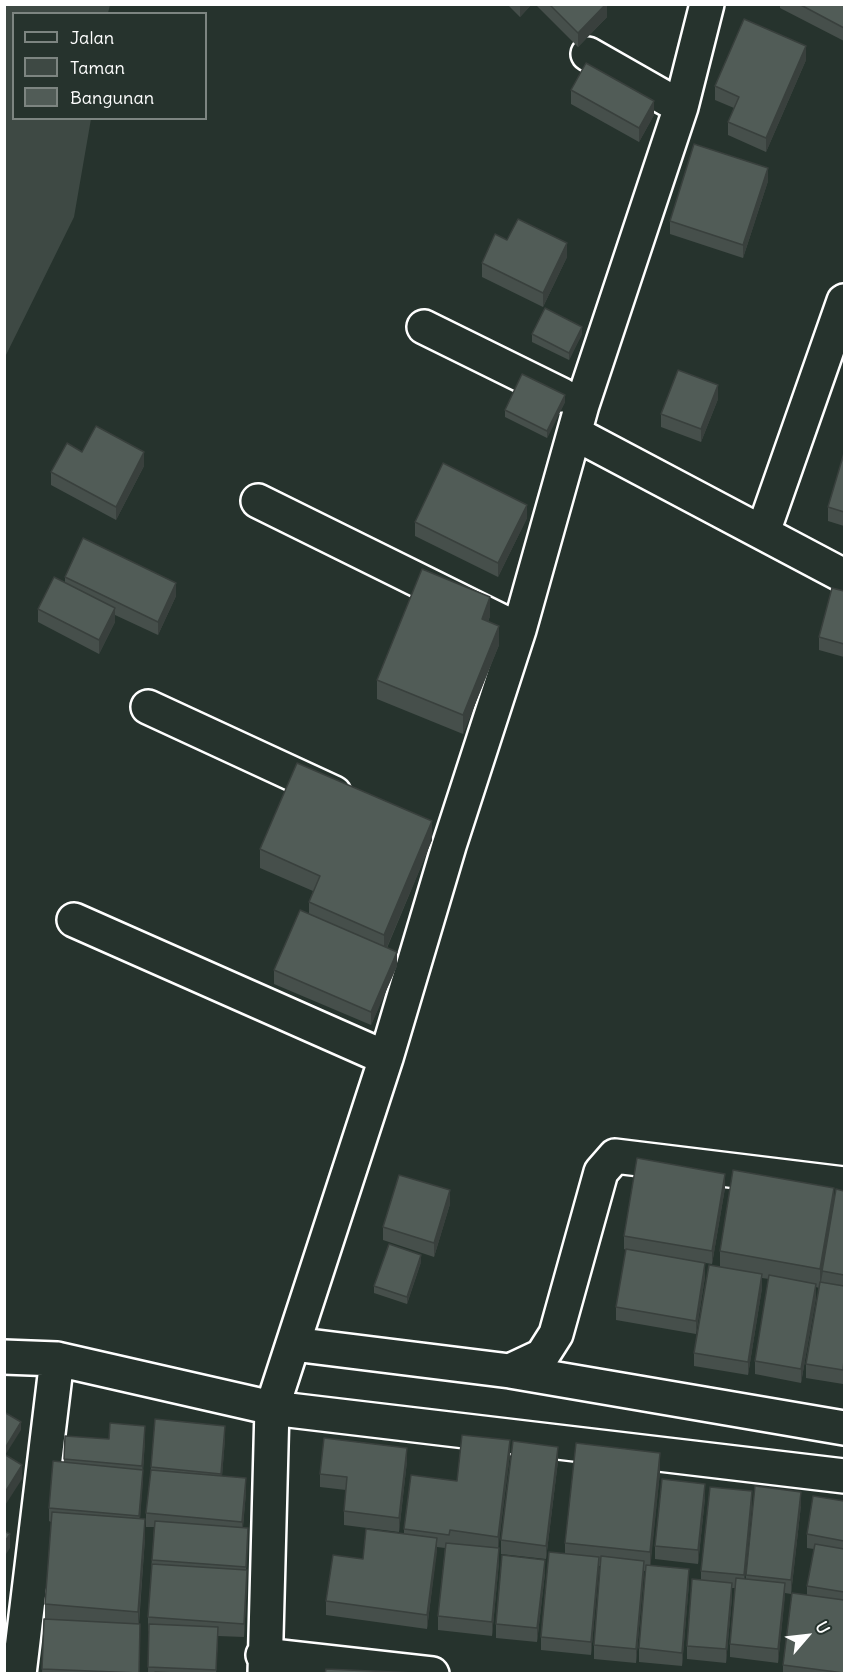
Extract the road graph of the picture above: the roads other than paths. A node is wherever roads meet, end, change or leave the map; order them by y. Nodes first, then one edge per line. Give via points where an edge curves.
1 (707, 4) edge
2 (588, 54) dead end
3 (681, 107) junction
4 (844, 301) edge
5 (424, 327) dead end
6 (579, 419) junction
7 (258, 501) dead end
8 (763, 532) junction
9 (844, 576) edge
10 (519, 630) junction
11 (148, 706) dead end
12 (363, 806) edge
13 (417, 831) edge
14 (449, 846) junction
15 (74, 920) dead end
16 (386, 1058) junction
17 (844, 1184) edge
18 (293, 1344) junction
19 (4, 1358) edge
20 (57, 1359) junction
21 (510, 1371) junction
22 (272, 1408) junction
23 (844, 1428) edge
24 (844, 1476) edge
25 (264, 1664) edge
26 (19, 1674) edge
27 (432, 1674) edge

1 - 3 street
2 - 3 street
3 - 6 street
4 - 8 street
5 - 6 street
6 - 8 street
6 - 10 street
7 - 10 street
8 - 9 street
10 - 14 street
11 - 12 street
13 - 14 street
14 - 16 street
15 - 16 street
16 - 18 street
17 - 21 street via 615,1156 601,1172 556,1334 542,1356
18 - 21 street
18 - 22 street
19 - 20 street
20 - 22 street
20 - 26 street
21 - 23 street
22 - 24 street
22 - 25 street
25 - 27 street

